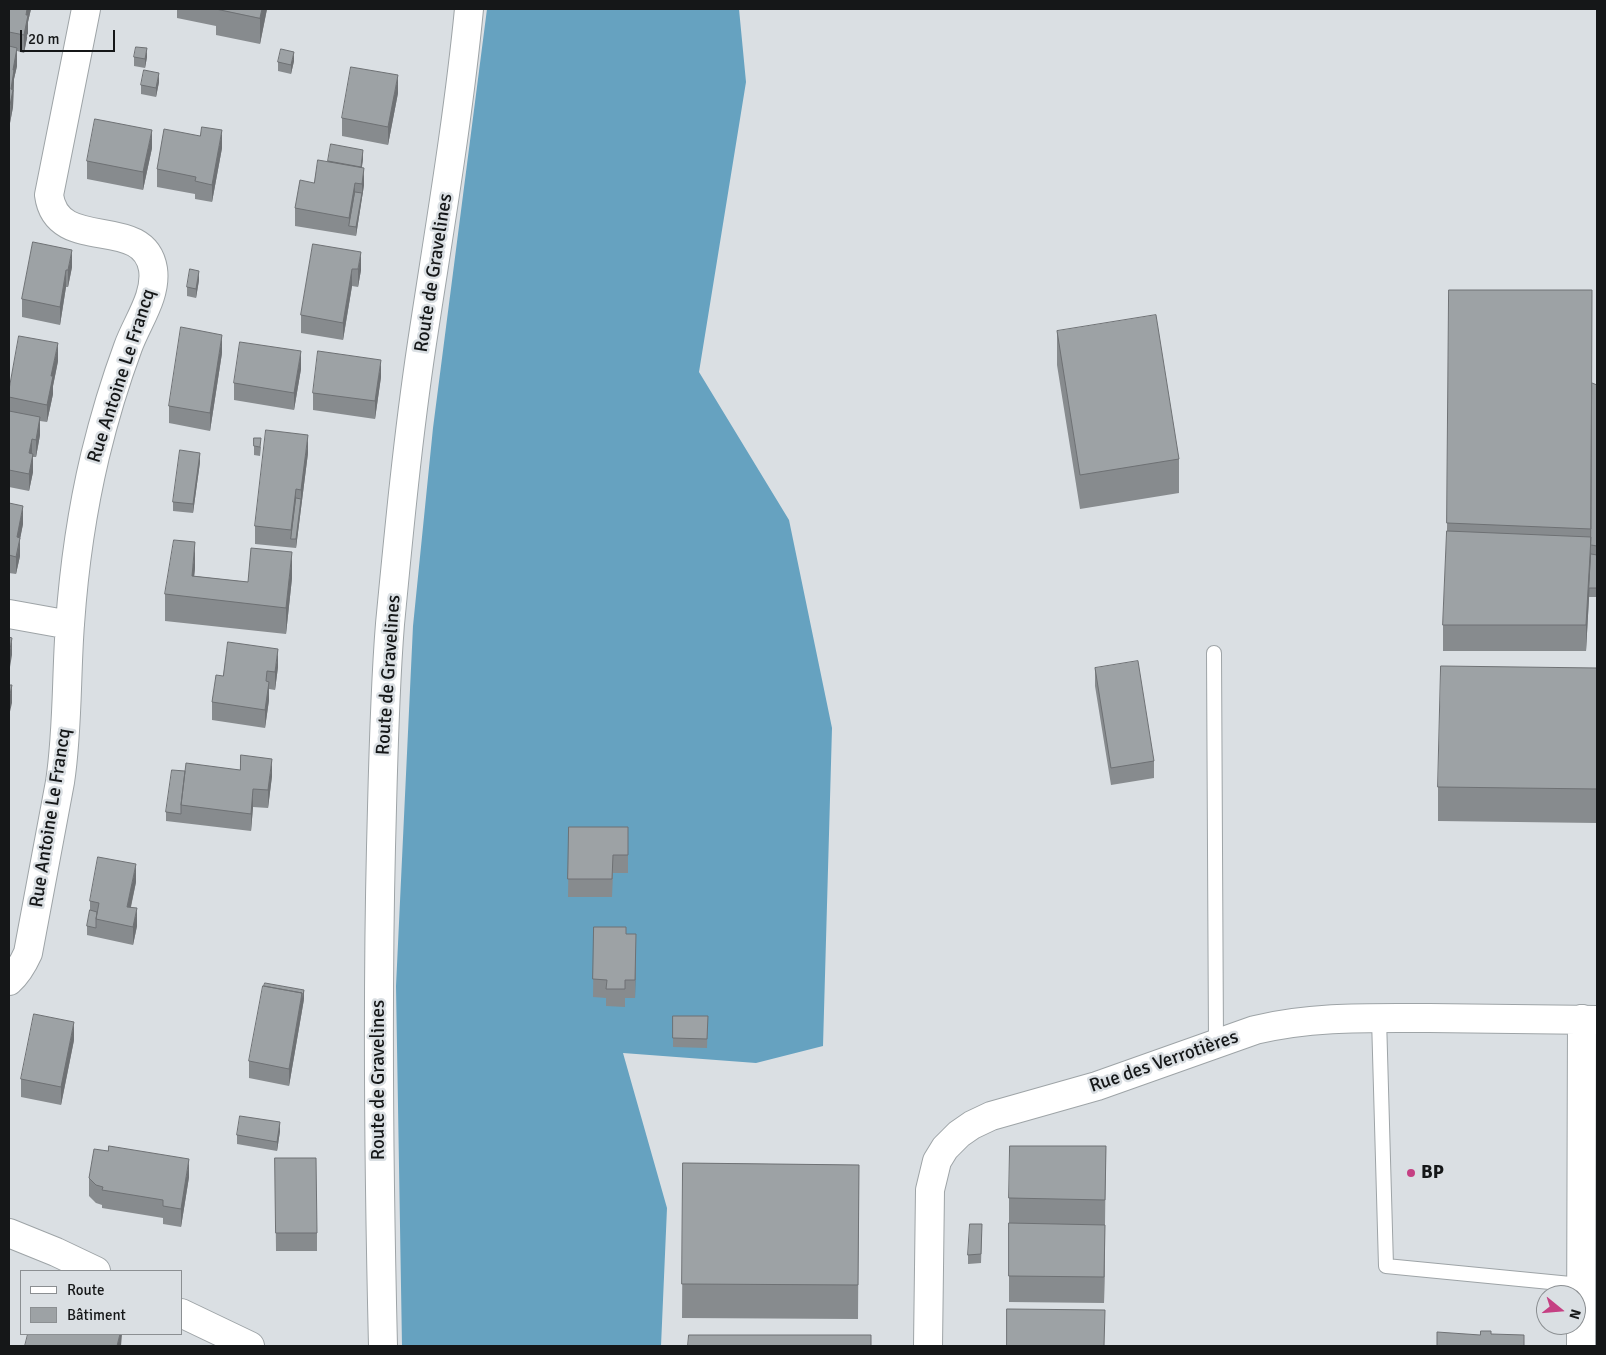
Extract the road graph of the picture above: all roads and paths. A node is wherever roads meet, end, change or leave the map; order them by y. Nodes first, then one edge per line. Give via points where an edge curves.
1 (86, 9) edge
2 (469, 9) edge
3 (9, 614) edge
4 (70, 625) junction
5 (1214, 653) dead end
6 (9, 982) edge
7 (1379, 1018) junction
8 (1590, 1019) edge
9 (1216, 1044) junction
10 (9, 1233) edge
11 (94, 1270) edge
12 (1581, 1285) joint
13 (182, 1313) edge
14 (250, 1346) edge
15 (384, 1346) edge
16 (928, 1346) edge

1 - 4 street, Rue Antoine Le Francq via 49,195 50,206 62,222 74,228 136,242 149,257 153,280 121,367 95,456 80,530
2 - 15 street, Route de Gravelines via 455,135 413,406 390,629 383,763 379,957 380,1230
3 - 4 street
4 - 6 street, Rue Antoine Le Francq via 60,782 28,953 16,976
5 - 9 lane
7 - 8 street, Rue des Verrotières
7 - 9 street, Rue des Verrotières via 1322,1019 1284,1024
7 - 12 lane via 1386,1266
8 - 12 street
9 - 16 street, Rue des Verrotières via 1097,1086 991,1116 959,1134 945,1148 937,1161 930,1190
10 - 11 street
13 - 14 street

